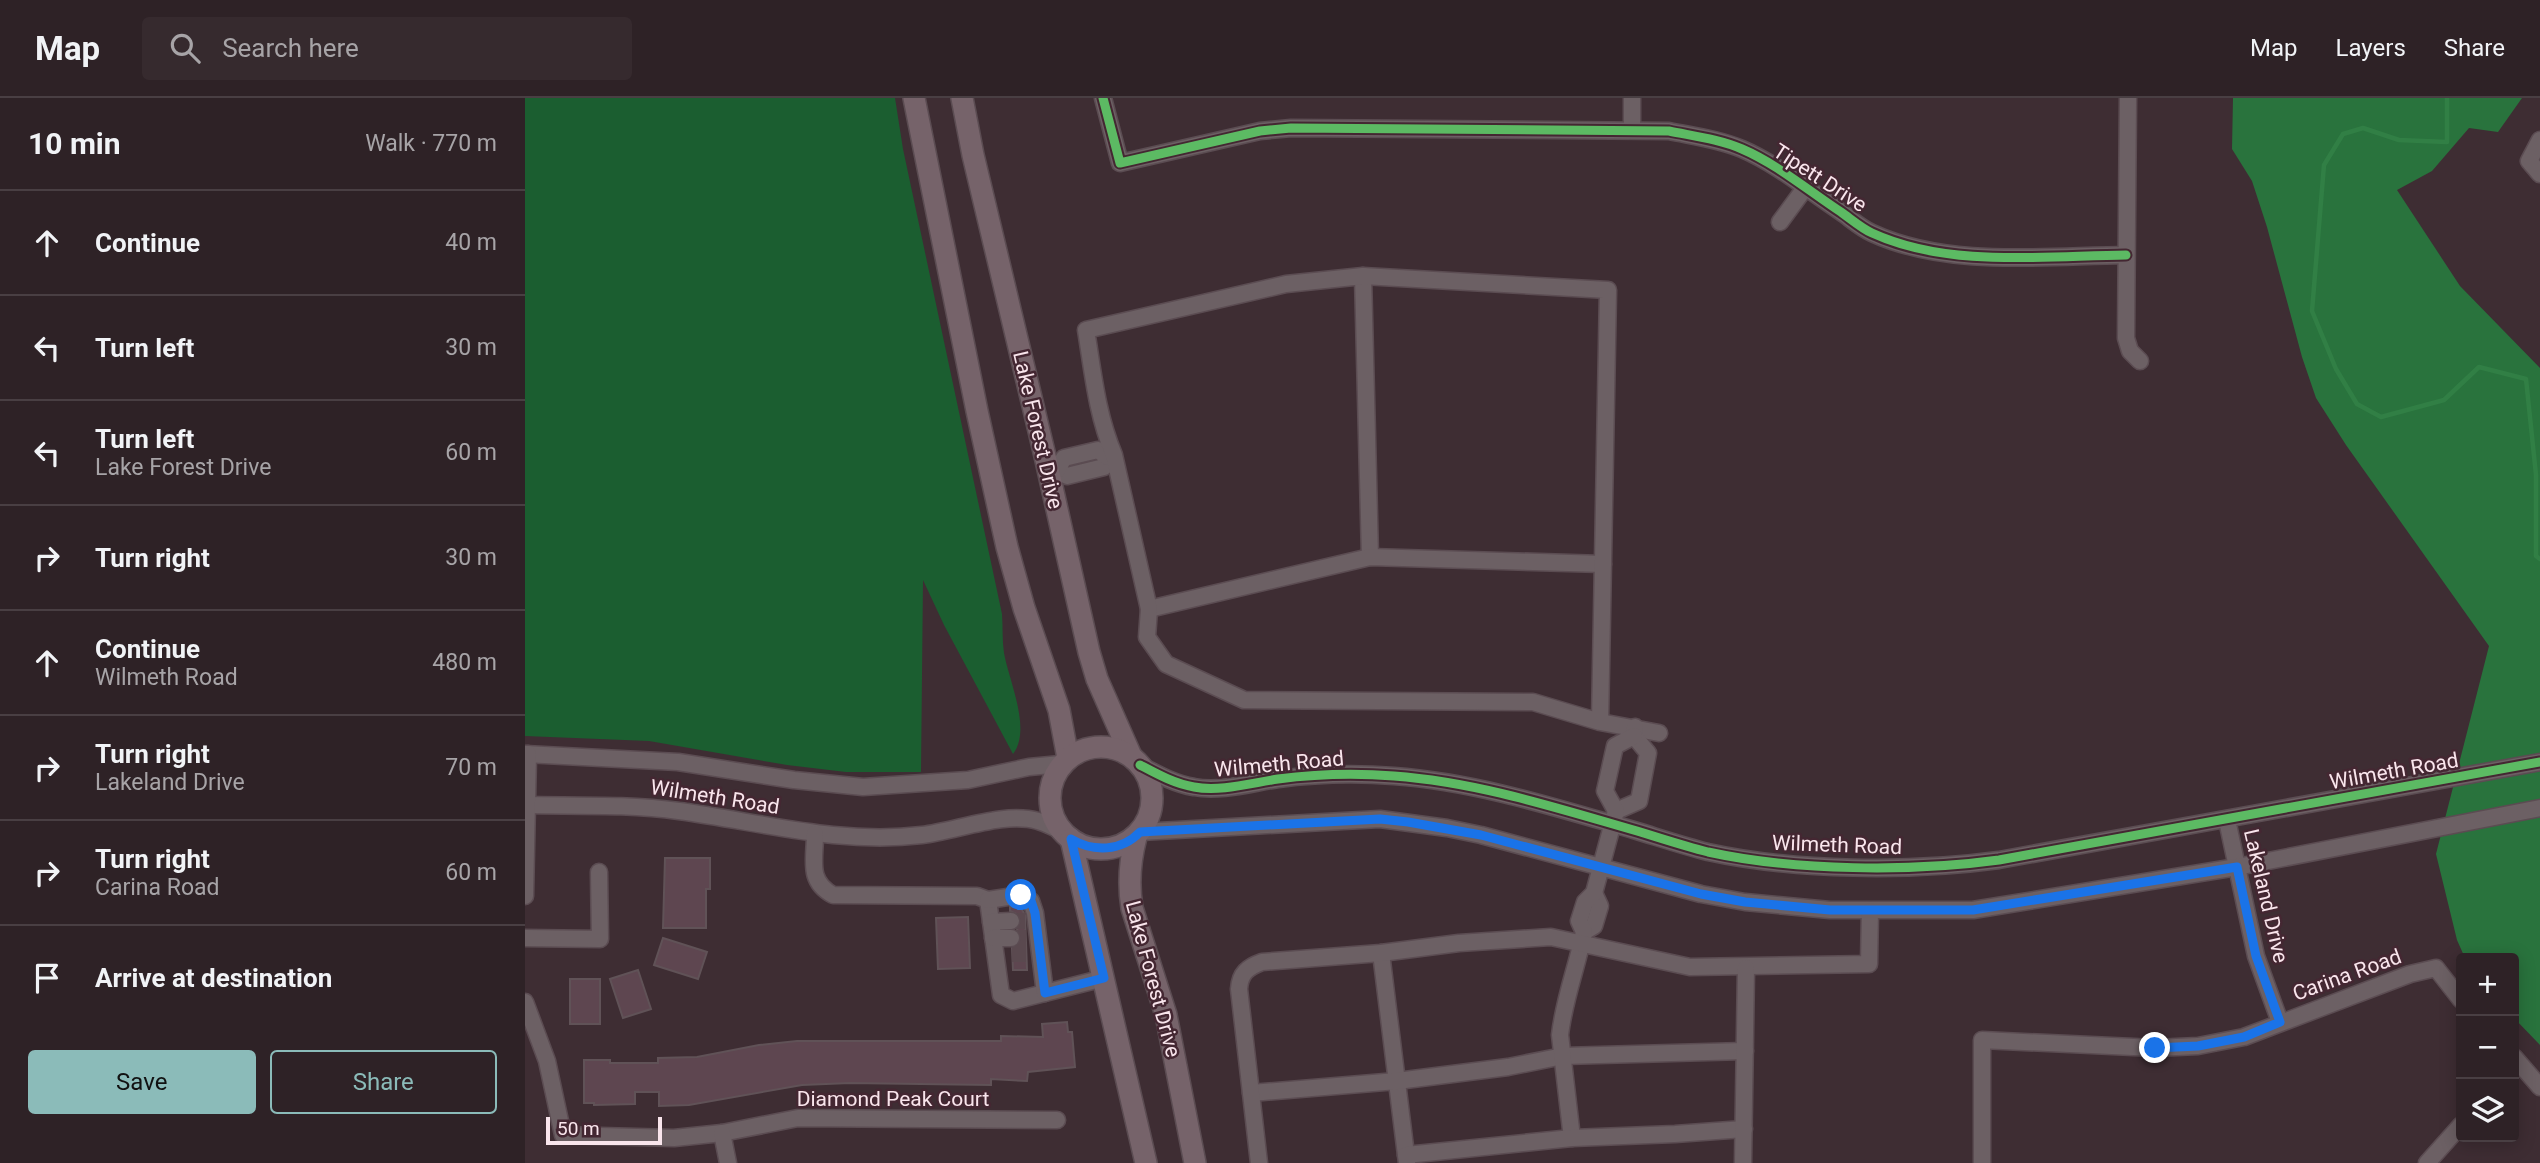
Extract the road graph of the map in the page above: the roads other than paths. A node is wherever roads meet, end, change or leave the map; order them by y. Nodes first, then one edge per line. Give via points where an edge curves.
1 (914, 98) edge
2 (962, 98) edge
3 (1103, 98) edge
4 (1632, 98) edge
5 (2128, 98) edge
6 (1632, 130) junction
7 (2540, 141) edge
8 (2540, 174) edge
9 (1805, 188) junction
10 (1780, 222) dead end
11 (2126, 255) junction
12 (1363, 276) junction
13 (2140, 361) dead end
14 (1110, 456) junction
15 (1053, 471) junction
16 (1370, 557) junction
17 (1603, 564) junction
18 (1149, 609) junction
19 (1600, 722) junction
20 (1635, 732) junction
21 (1659, 733) dead end
22 (526, 754) edge
23 (1064, 761) junction
24 (1135, 761) junction
25 (2540, 762) edge
26 (526, 805) edge
27 (2540, 808) edge
28 (1614, 817) junction
29 (2227, 820) junction
30 (815, 834) junction
31 (1138, 834) junction
32 (1066, 835) junction
33 (1599, 867) junction
34 (2237, 867) junction
35 (599, 872) dead end
36 (525, 896) edge
37 (988, 900) junction
38 (1870, 911) junction
39 (1024, 929) junction
40 (1583, 937) junction
41 (525, 938) edge
42 (1010, 946) junction
43 (1381, 953) junction
44 (1746, 968) junction
45 (1104, 978) junction
46 (1045, 993) junction
47 (2456, 994) edge
48 (525, 1002) edge
49 (2280, 1022) junction
50 (1745, 1051) junction
51 (1563, 1056) junction
52 (2519, 1066) edge
53 (1397, 1081) junction
54 (2540, 1087) edge
55 (1251, 1093) junction
56 (1057, 1120) dead end
57 (1744, 1129) junction
58 (2456, 1131) edge
59 (722, 1133) junction
60 (1572, 1138) junction
61 (1407, 1159) edge
62 (728, 1163) edge
63 (1146, 1163) edge
64 (1195, 1163) edge
65 (1259, 1163) edge
66 (1743, 1163) edge
67 (1982, 1163) edge
68 (2427, 1163) edge

1 - 23 main road via 1004,533 1059,710
2 - 15 main road, Lake Forest Drive
3 - 6 street, Tipett Drive via 1120,163 1291,128
4 - 6 street
5 - 11 street
6 - 9 street, Tipett Drive via 1669,131 1742,149
7 - 8 street via 2529,161
9 - 10 street
9 - 11 street, Tipett Drive via 1870,232 1911,248 1990,256
11 - 13 street via 2126,338
12 - 14 street via 1286,284 1086,330
12 - 16 street
12 - 17 street via 1608,290
14 - 15 street via 1098,450 1064,458
14 - 18 street
15 - 24 main road, Lake Forest Drive via 1091,661
16 - 17 street
16 - 18 street
17 - 19 street
18 - 19 street via 1147,637 1165,664 1244,700 1532,702
19 - 20 street
20 - 21 street
20 - 28 street via 1615,746 1605,791
20 - 28 street via 1648,753 1639,801
22 - 23 street, Wilmeth Road via 678,761 863,787 968,780
22 - 26 street
23 - 24 main road via 1088,749 1111,748
23 - 32 main road via 1054,778 1050,800
24 - 28 street, Wilmeth Road via 1193,787 1310,775 1395,776 1463,785
24 - 31 main road via 1152,796
25 - 29 street, Wilmeth Road
26 - 30 street, Wilmeth Road via 680,811
26 - 36 street
27 - 34 street
28 - 29 street, Wilmeth Road via 1708,852 1771,862 1861,867 1964,865
28 - 33 street
29 - 34 street, Lakeland Drive
30 - 32 street, Wilmeth Road via 853,838 922,835 1013,818 1037,820
30 - 37 street via 814,877 821,889 833,895 977,896
31 - 32 main road via 1103,849 1080,845
31 - 33 street via 1380,819 1469,833
31 - 64 main road, Lake Forest Drive via 1129,892 1166,1014
32 - 45 main road
33 - 38 street via 1745,902
33 - 40 street via 1594,893 1585,902 1579,921
34 - 38 street via 1973,910
34 - 49 street, Lakeland Drive via 2256,956
35 - 41 street via 600,939
37 - 39 street via 1021,895 1031,901
37 - 42 street
38 - 44 street via 1868,964
39 - 42 street
39 - 42 street
40 - 43 street
40 - 44 street via 1690,967
40 - 51 street via 1562,1018
42 - 46 street
42 - 46 street via 1001,995 1013,1001
43 - 53 street
43 - 55 street via 1262,962 1244,972 1239,989
44 - 50 street
45 - 46 street
45 - 63 main road
47 - 49 street, Carina Road via 2436,968
48 - 59 street, Diamond Peak Court via 547,1062 562,1135 674,1138
49 - 67 street, Carina Road via 2244,1037 2198,1046 1982,1040
50 - 51 street
50 - 57 street
51 - 53 street
51 - 60 street
52 - 54 street
53 - 55 street
53 - 61 street
55 - 65 street
56 - 59 street, Diamond Peak Court via 798,1118
57 - 60 street
57 - 66 street
58 - 68 street
59 - 62 street
60 - 61 street

